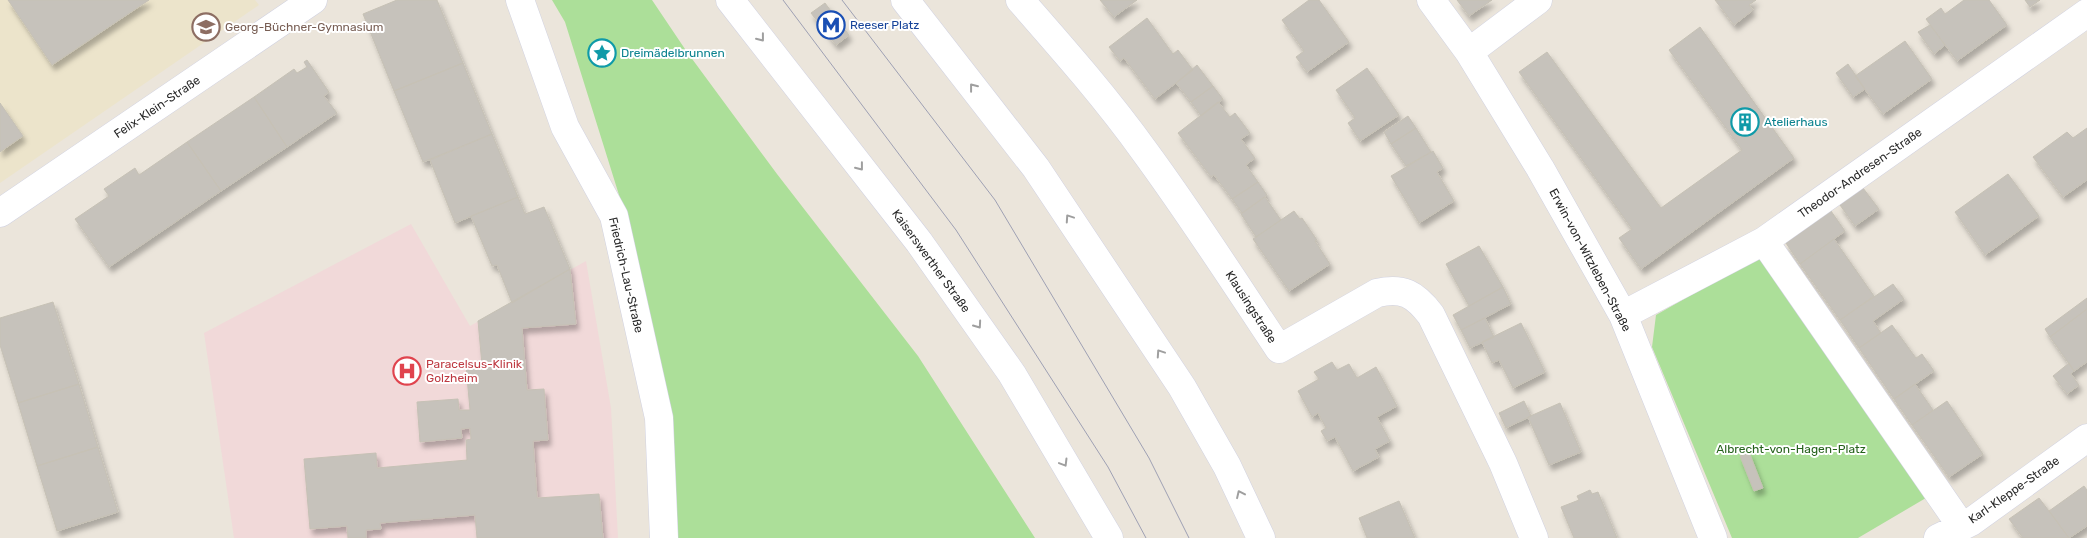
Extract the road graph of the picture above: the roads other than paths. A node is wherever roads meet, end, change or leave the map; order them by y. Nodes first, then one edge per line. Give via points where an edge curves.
1 (313, 0) edge
2 (520, 0) edge
3 (730, 0) edge
4 (906, 0) edge
5 (1020, 0) edge
6 (1431, 0) edge
7 (1538, 0) edge
8 (2087, 13) edge
9 (1469, 52) junction
10 (0, 212) edge
11 (1764, 241) junction
12 (1623, 315) junction
13 (2087, 438) edge
14 (1963, 531) edge
15 (664, 538) edge
16 (1108, 538) edge
17 (1261, 538) edge
18 (1534, 538) edge
19 (1713, 538) edge

1 - 10 street, Felix-Klein-Straße
2 - 15 street, Friedrich-Lau-Straße via 565,126 614,216 659,418
3 -> 16 street, Kaiserswerther Straße via 936,265 1012,374
17 -> 4 street via 1227,466 1182,387 1036,168
5 - 18 street, Klausingstraße via 1144,150 1279,349 1377,293 1390,290 1405,292 1424,306 1498,454
6 - 9 street, Erwin-von-Witzleben-Straße
7 - 9 street
8 - 11 street, Theodor-Andresen-Straße
9 - 12 street, Erwin-von-Witzleben-Straße via 1540,168
11 - 12 street, Theodor-Andresen-Straße
11 - 14 street
12 - 19 street, Erwin-von-Witzleben-Straße
13 - 14 street, Karl-Kleppe-Straße

